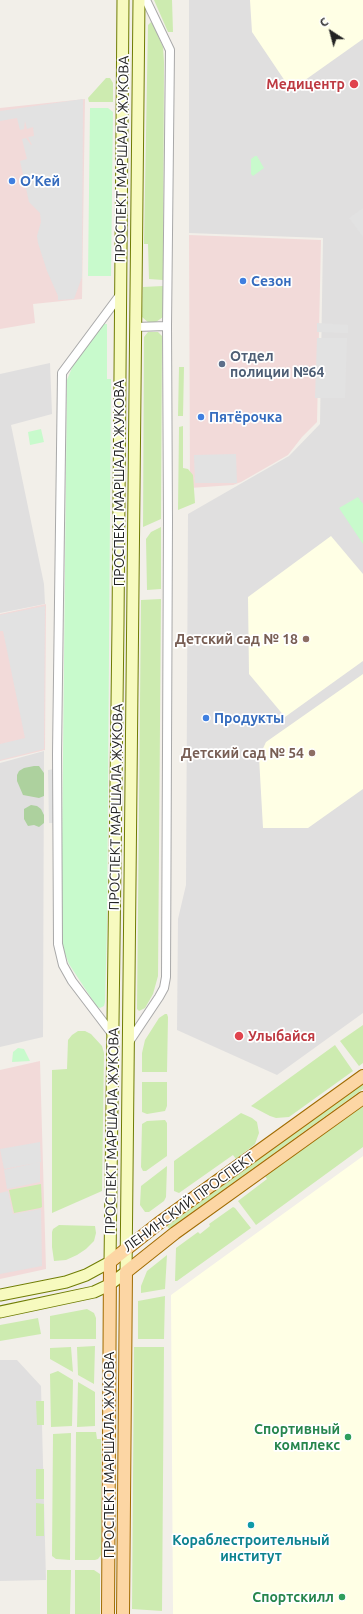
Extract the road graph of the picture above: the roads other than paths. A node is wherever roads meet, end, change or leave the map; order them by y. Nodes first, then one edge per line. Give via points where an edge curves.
1 (123, 0) edge
2 (139, 0) edge
3 (146, 0) edge
4 (120, 295) junction
5 (167, 326) junction
6 (135, 327) junction
7 (113, 1035) junction
8 (129, 1042) junction
9 (363, 1076) edge
10 (363, 1098) edge
11 (126, 1248) junction
12 (110, 1262) junction
13 (126, 1272) junction
14 (109, 1285) junction
15 (0, 1295) edge
16 (0, 1312) edge
17 (108, 1614) edge
18 (124, 1614) edge

1 - 4 main road, ПРОСПЕКТ МАРШАЛА ЖУКОВА
2 - 6 main road, ПРОСПЕКТ МАРШАЛА ЖУКОВА
3 - 5 street via 170,50
4 - 7 main road, ПРОСПЕКТ МАРШАЛА ЖУКОВА
4 - 7 street via 62,372 57,738 58,944 63,965 72,981
5 - 6 street
5 - 8 street via 166,977 159,997
6 - 8 main road, ПРОСПЕКТ МАРШАЛА ЖУКОВА
7 - 12 main road, ПРОСПЕКТ МАРШАЛА ЖУКОВА
8 - 11 main road, ПРОСПЕКТ МАРШАЛА ЖУКОВА
9 - 11 main road, ЛЕНИНСКИЙ ПРОСПЕКТ
10 - 13 main road, ЛЕНИНСКИЙ ПРОСПЕКТ via 175,1233
11 - 12 main road, ЛЕНИНСКИЙ ПРОСПЕКТ
11 - 13 main road, ПРОСПЕКТ МАРШАЛА ЖУКОВА
12 - 14 main road, ПРОСПЕКТ МАРШАЛА ЖУКОВА
12 - 15 main road, ЛЕНИНСКИЙ ПРОСПЕКТ via 66,1282
13 - 14 main road, ЛЕНИНСКИЙ ПРОСПЕКТ
13 - 18 main road, ПРОСПЕКТ МАРШАЛА ЖУКОВА
14 - 16 main road, ЛЕНИНСКИЙ ПРОСПЕКТ via 94,1292
14 - 17 main road, ПРОСПЕКТ МАРШАЛА ЖУКОВА

